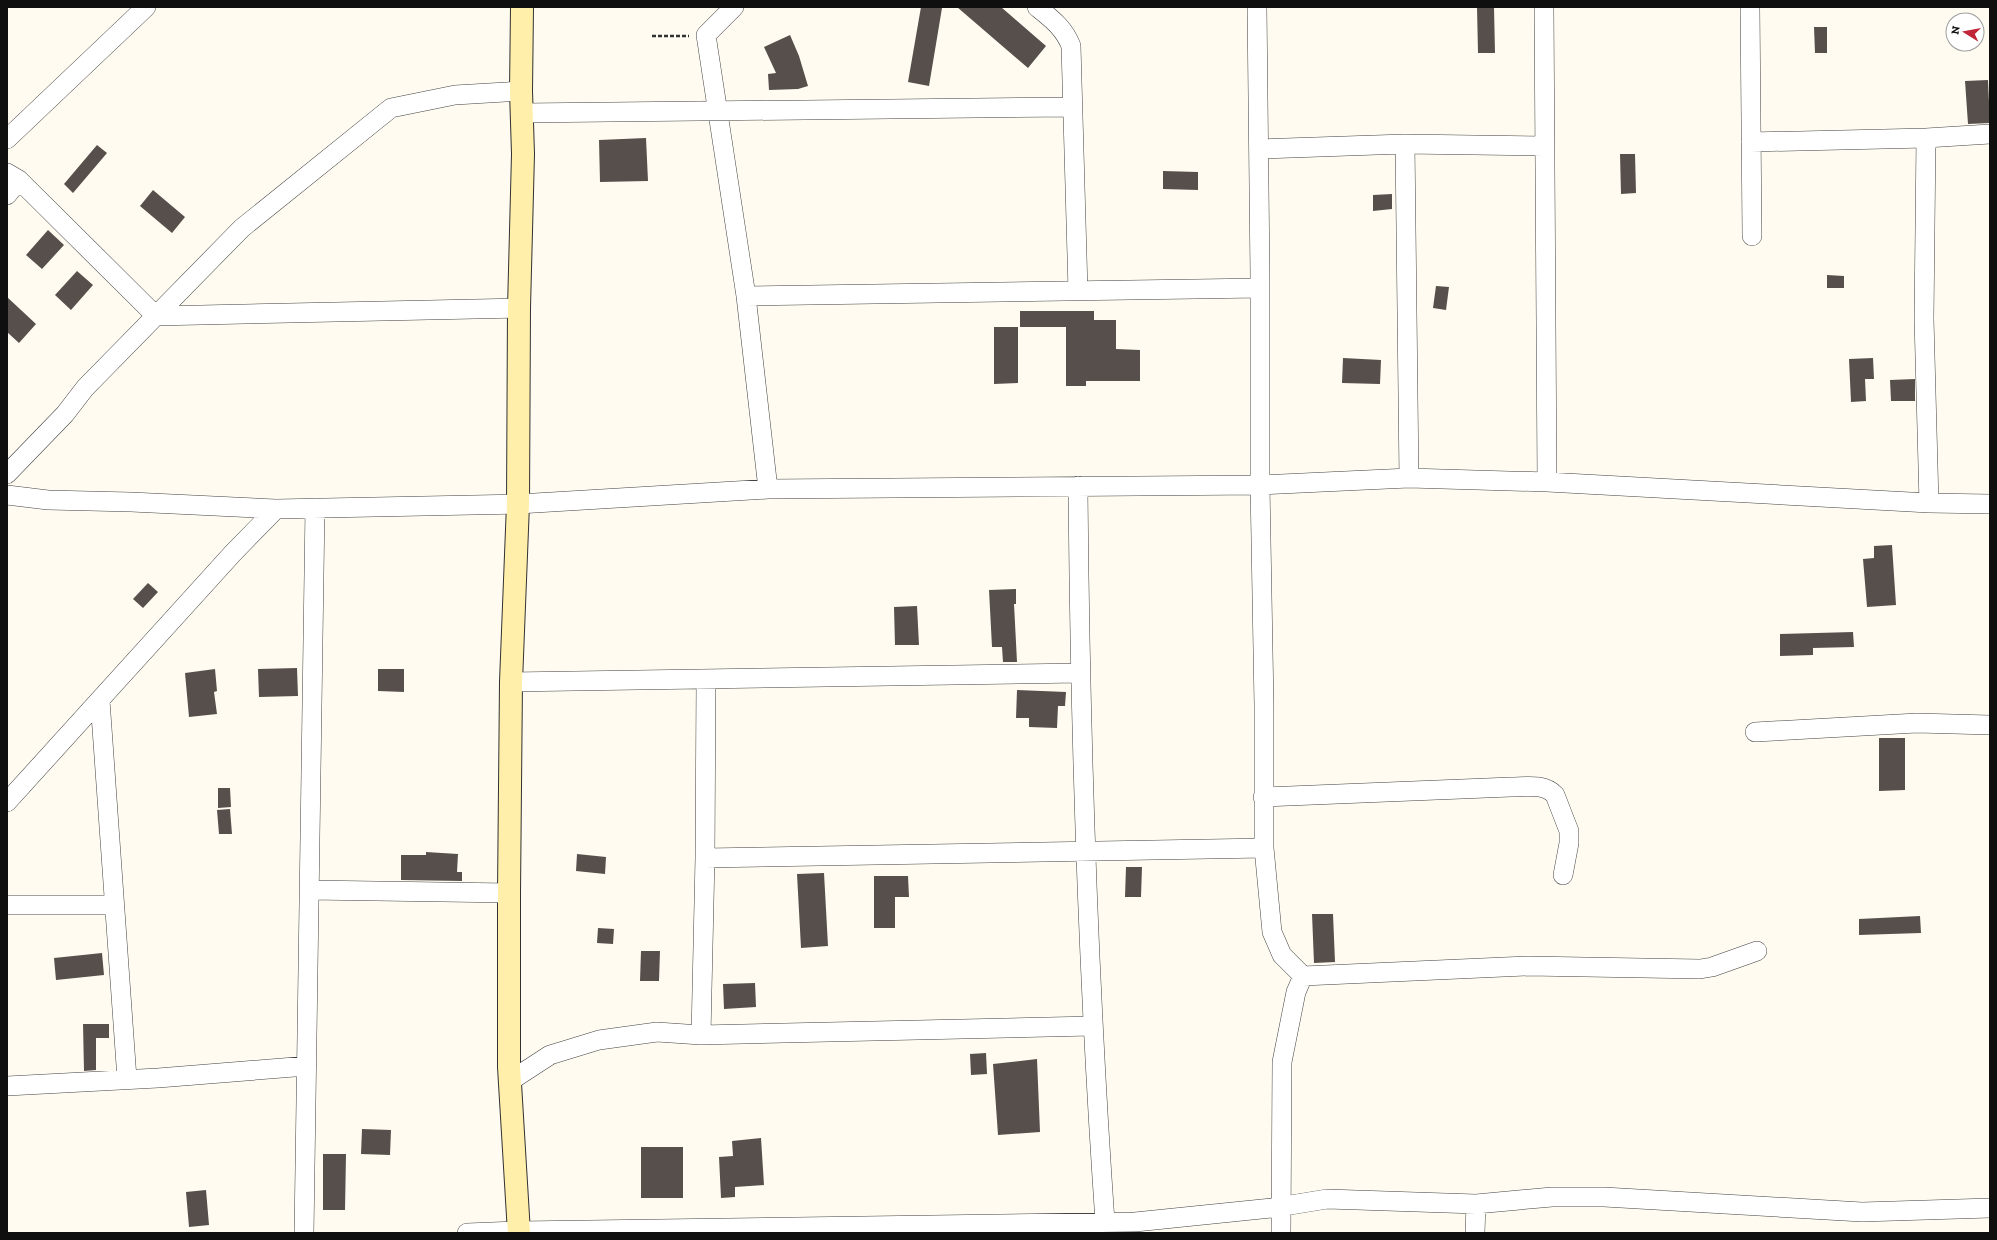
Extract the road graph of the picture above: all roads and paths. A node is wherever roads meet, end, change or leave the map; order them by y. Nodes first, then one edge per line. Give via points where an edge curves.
1 (146, 7) edge
2 (522, 7) edge
3 (734, 7) edge
4 (1038, 7) edge
5 (1257, 7) edge
6 (1544, 7) edge
7 (1750, 7) edge
8 (706, 35) junction
9 (652, 36) dead end
10 (521, 91) junction
11 (1073, 107) junction
12 (717, 110) junction
13 (523, 113) junction
14 (1990, 134) edge
15 (1926, 138) junction
16 (7, 139) edge
17 (1751, 142) junction
18 (1405, 144) junction
19 (1544, 146) junction
20 (1258, 149) junction
21 (13, 176) edge
22 (7, 195) edge
23 (1752, 236) dead end
24 (1260, 288) junction
25 (1078, 291) junction
26 (746, 296) junction
27 (519, 308) junction
28 (156, 316) junction
29 (7, 474) edge
30 (1409, 478) junction
31 (1547, 482) junction
32 (1260, 485) junction
33 (1078, 486) junction
34 (768, 489) junction
35 (7, 495) edge
36 (1929, 503) junction
37 (518, 504) junction
38 (1990, 504) edge
39 (315, 508) junction
40 (276, 509) junction
41 (1080, 673) junction
42 (706, 680) junction
43 (511, 682) junction
44 (100, 700) junction
45 (1990, 725) edge
46 (1754, 732) dead end
47 (11, 791) edge
48 (1263, 797) junction
49 (1264, 848) junction
50 (1087, 852) junction
51 (705, 858) junction
52 (1563, 875) dead end
53 (310, 890) junction
54 (509, 893) junction
55 (7, 905) edge
56 (114, 905) junction
57 (1757, 951) dead end
58 (1303, 976) junction
59 (1092, 1026) junction
60 (701, 1035) junction
61 (307, 1066) junction
62 (127, 1079) junction
63 (510, 1081) junction
64 (7, 1086) edge
65 (1476, 1204) junction
66 (1280, 1206) junction
67 (1990, 1208) edge
68 (1105, 1222) junction
69 (1135, 1228) edge
70 (749, 1231) edge
71 (519, 1232) edge
72 (304, 1233) edge
73 (467, 1233) edge
74 (1281, 1233) edge
75 (1475, 1233) edge

1 - 16 street
2 - 10 street
3 - 8 street
4 - 11 street via 1060,25 1071,46
5 - 20 street
6 - 19 street
7 - 17 street
8 - 9 path
8 - 12 street
10 - 13 street
10 - 28 street via 455,95 392,108 242,228
11 - 12 street
11 - 25 street
12 - 13 street
12 - 26 street
13 - 27 street
14 - 15 street
15 - 17 street
15 - 36 street via 1924,319
17 - 23 street
18 - 19 street
18 - 20 street
18 - 30 street
19 - 31 street
20 - 24 street
21 - 22 street
21 - 28 street
24 - 25 street
24 - 32 street
25 - 26 street
26 - 34 street
27 - 28 street
27 - 37 street
28 - 29 street via 85,388 65,414
30 - 31 street
30 - 32 street
31 - 36 street
32 - 33 street
32 - 48 street
33 - 34 street
33 - 41 street
34 - 37 street
35 - 40 street via 48,500
36 - 38 street
37 - 39 street
37 - 43 street
39 - 40 street
39 - 53 street
40 - 44 street
41 - 42 street
41 - 50 street
42 - 43 street
42 - 51 street
43 - 54 street
44 - 47 street
44 - 56 street
45 - 46 street via 1917,722
48 - 49 street
48 - 52 street via 1543,787 1555,795 1569,831 1570,843
49 - 50 street
49 - 58 street via 1272,932 1282,955
50 - 51 street
50 - 59 street
51 - 60 street
53 - 54 street
53 - 61 street
54 - 63 street
55 - 56 street
56 - 62 street
57 - 58 street via 1723,964 1700,969 1528,966
58 - 66 street via 1296,992 1282,1062
59 - 60 street
59 - 68 street
60 - 63 street via 657,1032 599,1040 550,1055
61 - 62 street
61 - 72 street
62 - 64 street
63 - 71 street
65 - 66 street via 1327,1199
65 - 67 street via 1604,1197 1862,1212
65 - 75 street
66 - 69 street
66 - 74 street
68 - 69 street
68 - 70 street
70 - 71 street
71 - 73 street

